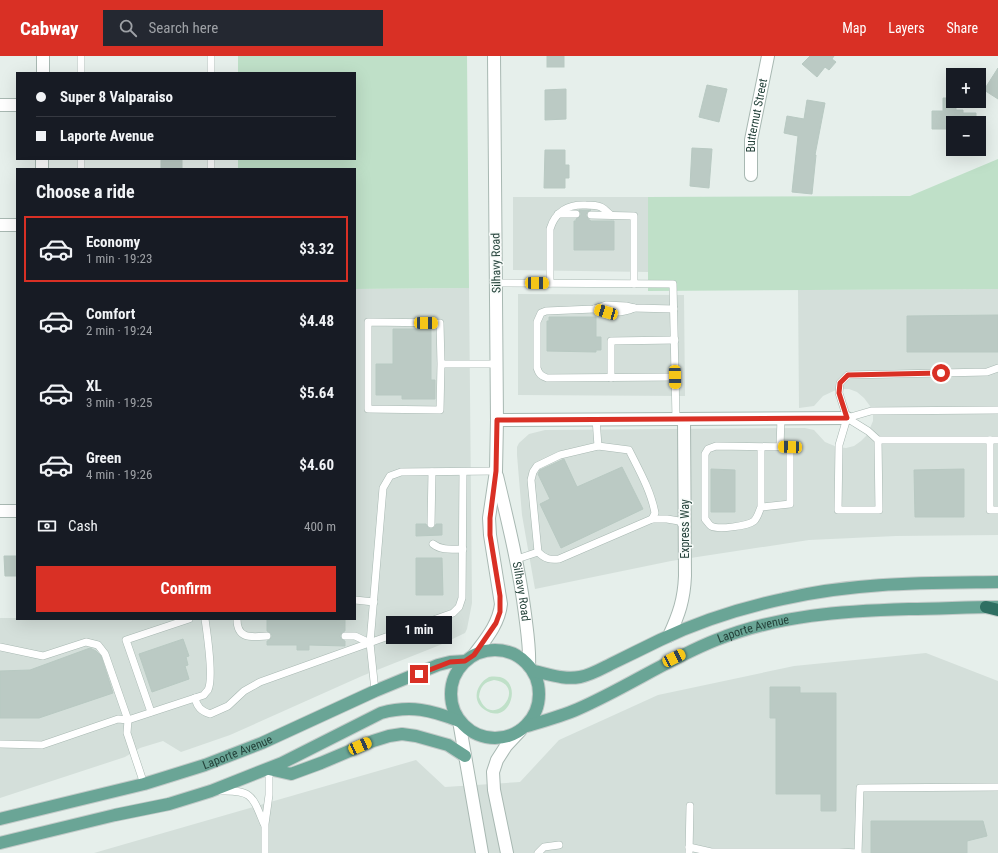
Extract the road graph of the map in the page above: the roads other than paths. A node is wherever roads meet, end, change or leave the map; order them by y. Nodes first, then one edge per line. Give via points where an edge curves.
1 (43, 56) edge
2 (81, 56) edge
3 (211, 56) edge
4 (494, 56) edge
5 (768, 56) edge
6 (43, 72) edge
7 (81, 72) edge
8 (211, 72) edge
9 (0, 105) edge
10 (16, 105) edge
11 (751, 176) dead end
12 (558, 214) junction
13 (576, 214) dead end
14 (591, 215) dead end
15 (611, 215) junction
16 (0, 225) edge
17 (16, 225) edge
18 (496, 283) junction
19 (550, 283) junction
20 (634, 284) junction
21 (674, 309) junction
22 (675, 340) junction
23 (441, 364) junction
24 (497, 364) junction
25 (998, 368) edge
26 (675, 377) junction
27 (611, 378) junction
28 (998, 410) edge
29 (781, 418) junction
30 (847, 418) junction
31 (596, 419) junction
32 (680, 419) junction
33 (497, 420) junction
34 (878, 440) junction
35 (990, 440) junction
36 (998, 440) edge
37 (598, 446) junction
38 (760, 446) junction
39 (780, 447) junction
40 (496, 471) junction
41 (432, 472) junction
42 (464, 472) junction
43 (761, 507) junction
44 (998, 510) edge
45 (0, 511) edge
46 (16, 511) edge
47 (652, 519) junction
48 (431, 524) dead end
49 (685, 528) junction
50 (433, 544) dead end
51 (463, 548) junction
52 (538, 552) junction
53 (517, 559) junction
54 (998, 582) edge
55 (356, 600) edge
56 (374, 602) junction
57 (994, 608) edge
58 (186, 620) edge
59 (205, 620) edge
60 (237, 620) edge
61 (267, 636) dead end
62 (345, 636) dead end
63 (669, 636) junction
64 (370, 643) junction
65 (0, 648) edge
66 (469, 658) junction
67 (531, 668) junction
68 (375, 691) junction
69 (194, 698) junction
70 (151, 712) junction
71 (128, 720) junction
72 (459, 721) junction
73 (523, 728) junction
74 (0, 744) edge
75 (465, 756) junction
76 (269, 769) junction
77 (144, 784) junction
78 (998, 787) edge
79 (211, 791) junction
80 (690, 806) dead end
81 (0, 820) edge
82 (264, 824) junction
83 (0, 843) edge
84 (559, 845) dead end
85 (689, 850) edge
86 (265, 853) edge
87 (482, 853) edge
88 (507, 853) edge
89 (538, 853) edge
90 (858, 853) edge

1 - 6 street
2 - 7 lane
3 - 8 lane
4 - 18 street, Silhavy Road
5 - 11 street, Butternut Street via 751,140
9 - 10 street
12 - 13 lane
12 - 15 lane via 565,208 577,205 595,205 602,207
12 - 19 lane via 550,229
14 - 15 lane
15 - 20 lane via 634,216
16 - 17 street
18 - 19 lane
18 - 24 street, Silhavy Road
19 - 20 lane
20 - 21 lane via 673,284
21 - 22 lane
21 - 27 lane via 606,305 594,309 546,310 541,313 537,322 537,368 542,377
22 - 26 lane
22 - 27 lane via 611,341
23 - 23 lane via 440,323 368,322 368,409 440,410
23 - 24 lane
24 - 33 street, Silhavy Road
25 - 30 lane via 987,372 848,375 840,383 839,393
26 - 27 lane
26 - 32 lane
28 - 30 lane via 871,411
29 - 30 street
29 - 32 street
29 - 39 lane
30 - 34 lane
30 - 34 lane via 839,445 838,510 879,510
31 - 32 street
31 - 33 street
31 - 37 lane
32 - 49 street, Express Way
33 - 40 street, Silhavy Road
34 - 35 lane
35 - 36 lane
35 - 44 lane via 990,510
37 - 47 lane via 629,450 653,504 655,513
37 - 52 lane via 560,455 537,466 533,472 531,480
38 - 39 lane
38 - 43 lane
38 - 43 lane via 716,446 708,449 705,454 705,519 711,526 720,528 747,524 753,522
39 - 43 lane via 790,447 790,504
40 - 42 lane
40 - 53 street, Silhavy Road
40 - 66 street, Silhavy Road via 490,535 500,596 500,612 496,623
41 - 42 lane
41 - 48 lane
41 - 56 lane via 401,472 390,476 383,488
42 - 51 lane
45 - 46 street
47 - 49 lane via 679,520
47 - 52 lane via 560,559 543,558
49 - 63 street, Express Way via 684,594
50 - 51 lane via 443,549
51 - 64 lane via 462,598 459,607 453,613
52 - 53 lane
53 - 67 street, Silhavy Road
54 - 63 main road, Laporte Avenue via 890,585 819,591 736,611
55 - 56 lane
56 - 64 lane
57 - 73 main road, Laporte Avenue via 862,610 827,613 761,625 696,648 578,709
58 - 70 lane via 126,640
59 - 69 lane via 209,642 208,689 204,695
60 - 61 lane via 239,631 245,636
62 - 64 lane via 355,636
63 - 67 main road, Laporte Avenue via 582,677 559,678
64 - 68 lane
64 - 69 lane via 260,682 244,691 228,706 210,714 203,712
65 - 71 lane via 43,656 86,642 98,645 105,654
66 - 67 main road via 485,651 497,650 509,652
66 - 68 main road, Laporte Avenue via 438,665
66 - 72 main road via 456,673 451,688 451,703
67 - 73 main road via 538,684 539,699 533,718
68 - 77 main road, Laporte Avenue via 205,766
69 - 70 lane
70 - 71 lane
71 - 74 lane via 118,719 42,745
71 - 77 lane via 126,733
72 - 73 main road via 470,731 482,737 495,739 508,737
72 - 75 street
72 - 76 main road via 426,710 408,708 381,713
73 - 88 street via 506,746 493,772 494,790
75 - 76 main road via 448,745 402,734 373,740 291,774
75 - 87 street
76 - 79 main road
76 - 82 lane via 270,796
77 - 81 main road, Laporte Avenue
78 - 90 lane via 860,788
79 - 82 lane via 237,791 249,794 255,801
79 - 83 main road via 169,804 115,814
80 - 85 lane
82 - 86 lane
84 - 89 lane via 544,846
85 - 90 lane

